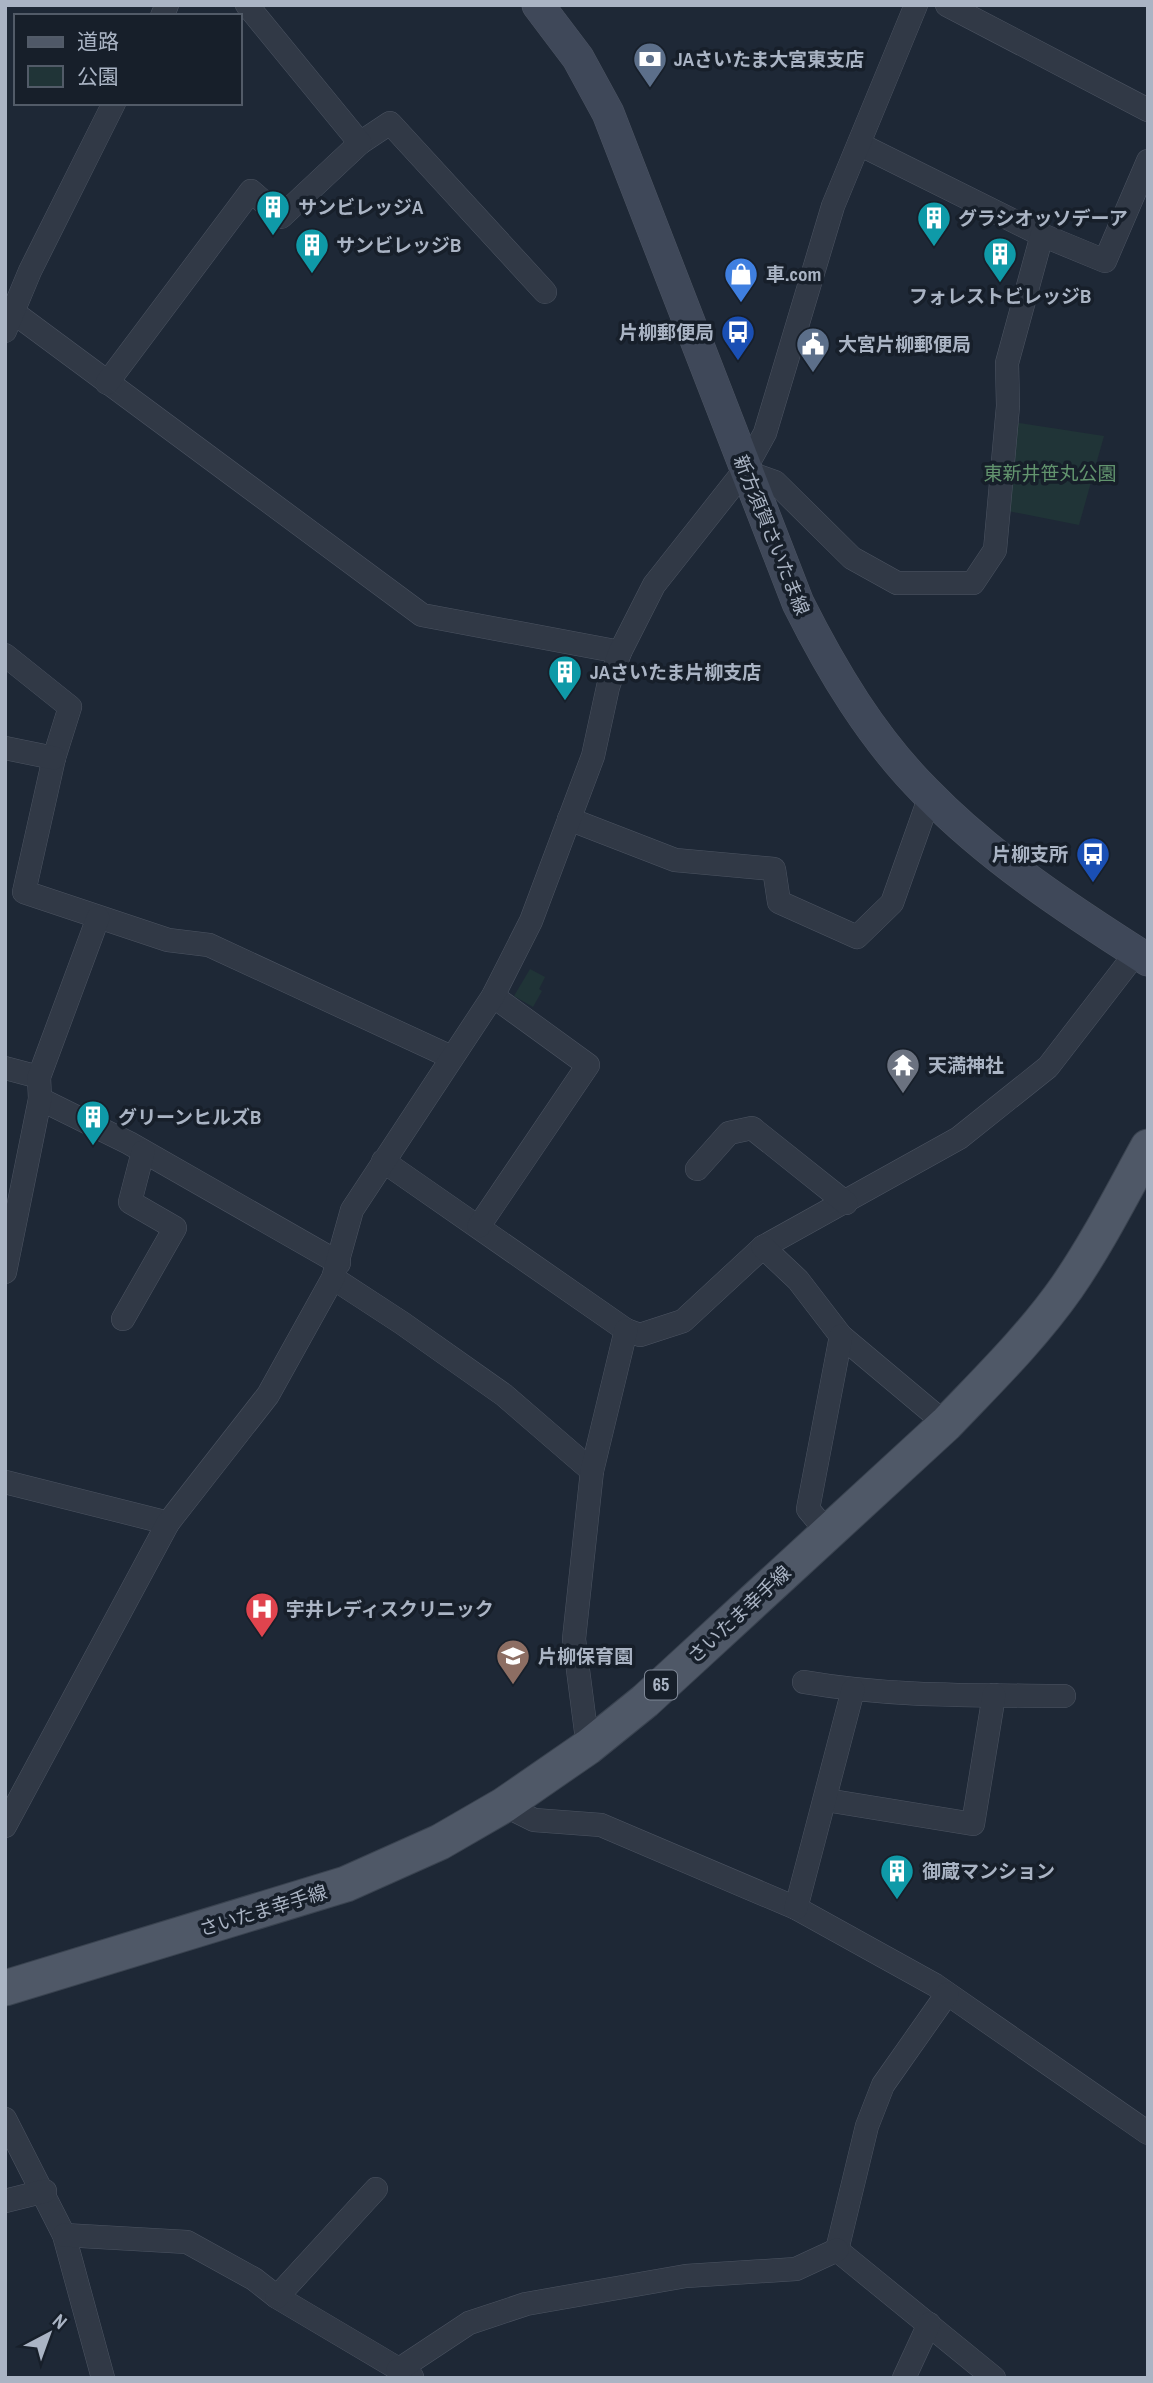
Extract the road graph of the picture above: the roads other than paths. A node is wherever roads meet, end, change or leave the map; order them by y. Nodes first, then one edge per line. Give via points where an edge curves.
1 (247, 5) edge
2 (538, 5) edge
3 (916, 5) edge
4 (947, 5) edge
5 (113, 105) edge
6 (1148, 110) edge
7 (360, 143) junction
8 (859, 144) junction
9 (1148, 161) edge
10 (1042, 235) junction
11 (545, 292) dead end
12 (9, 322) edge
13 (107, 383) junction
14 (744, 471) junction
15 (620, 652) junction
16 (5, 655) edge
17 (5, 748) edge
18 (54, 758) junction
19 (930, 796) junction
20 (569, 819) junction
21 (98, 918) junction
22 (1142, 957) edge
23 (493, 996) junction
24 (451, 1057) junction
25 (5, 1068) edge
26 (39, 1088) junction
27 (1148, 1147) edge
28 (143, 1152) junction
29 (383, 1161) junction
30 (697, 1169) dead end
31 (846, 1203) junction
32 (478, 1226) junction
33 (763, 1247) junction
34 (336, 1271) junction
35 (5, 1272) edge
36 (123, 1319) dead end
37 (626, 1330) junction
38 (841, 1336) junction
39 (946, 1424) junction
40 (592, 1471) junction
41 (5, 1482) edge
42 (168, 1523) junction
43 (827, 1532) junction
44 (804, 1682) dead end
45 (853, 1690) junction
46 (994, 1695) junction
47 (1064, 1696) dead end
48 (588, 1746) junction
49 (826, 1800) junction
50 (504, 1805) junction
51 (5, 1826) edge
52 (796, 1908) junction
53 (5, 1988) edge
54 (947, 1994) junction
55 (5, 2119) edge
56 (1148, 2133) edge
57 (376, 2189) dead end
58 (45, 2191) junction
59 (5, 2202) edge
60 (64, 2235) junction
61 (837, 2250) junction
62 (277, 2297) junction
63 (929, 2324) junction
64 (406, 2374) edge
65 (103, 2378) edge
66 (904, 2378) edge
67 (994, 2378) edge

1 - 7 street
2 - 14 main road, 新方須賀さいたま線 via 578,58 608,113
3 - 8 street
4 - 6 street
5 - 12 street
7 - 11 street via 390,123
7 - 13 street via 281,217 251,191
8 - 10 street
8 - 14 street via 833,206 765,433
9 - 10 street via 1105,261
10 - 14 street via 1007,363 1008,406 995,550 973,583 897,583 852,558 775,482
12 - 13 street
13 - 15 street via 422,615
14 - 15 street via 653,585
14 - 19 main road, 新方須賀さいたま線 via 824,654 871,726
15 - 20 street via 593,756
16 - 18 street via 70,707
17 - 18 street
18 - 21 street via 24,892
19 - 20 street via 892,903 857,937 779,902 774,869 675,860
19 - 22 main road, 新方須賀さいたま線 via 1027,877
20 - 23 street via 531,920
21 - 24 street via 167,940 209,946
21 - 26 street
22 - 31 street via 1048,1068 959,1138
23 - 24 street
23 - 32 street via 588,1065
24 - 29 street
25 - 26 street
26 - 28 street
26 - 35 street
27 - 39 main road, さいたま幸手線 / 65 via 1066,1288 1011,1356
28 - 34 street
28 - 36 street via 130,1202 175,1228
29 - 32 street
29 - 34 street via 352,1210
30 - 31 street via 729,1133 752,1128
31 - 33 street
32 - 37 street
33 - 37 street via 683,1321 640,1335
33 - 38 street via 798,1280
34 - 40 street via 504,1395
34 - 42 street via 268,1395
37 - 40 street
38 - 39 street
38 - 43 street via 808,1509
39 - 43 main road, さいたま幸手線 / 65
40 - 48 street via 574,1639
41 - 42 street
42 - 51 street
43 - 48 main road, さいたま幸手線 / 65 via 654,1692
44 - 45 street
45 - 46 street
45 - 49 street
46 - 47 street
46 - 49 street via 973,1824
48 - 50 main road, さいたま幸手線 / 65
49 - 52 street
50 - 52 street via 534,1820 601,1825
50 - 53 main road, さいたま幸手線 / 65 via 440,1842 345,1884
52 - 54 street
54 - 56 street
54 - 61 street via 883,2085 867,2126
55 - 58 street
57 - 62 street
58 - 59 street
58 - 60 street
60 - 62 street via 187,2242
60 - 65 street
61 - 63 street
61 - 64 street via 796,2269 686,2276 526,2305 469,2323
62 - 64 street
63 - 66 street
63 - 67 street

